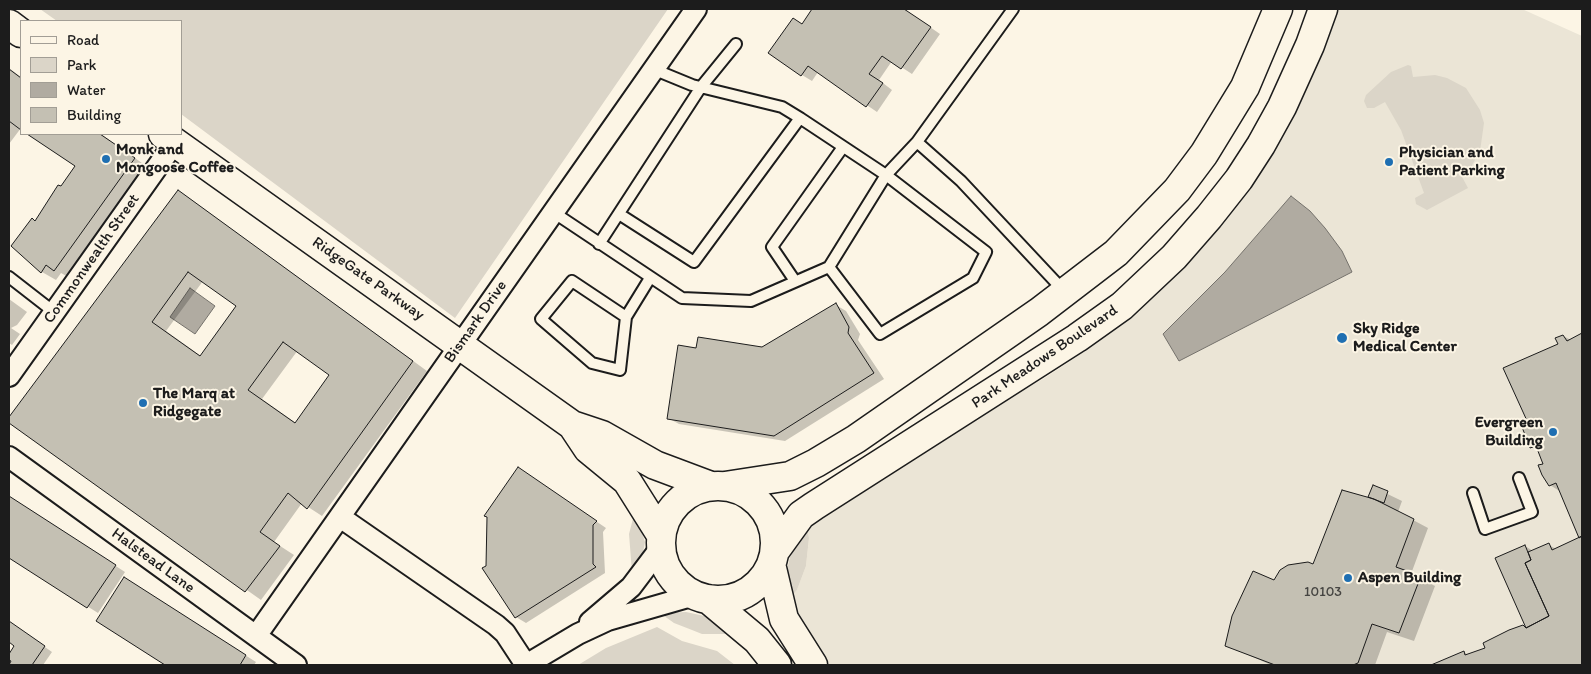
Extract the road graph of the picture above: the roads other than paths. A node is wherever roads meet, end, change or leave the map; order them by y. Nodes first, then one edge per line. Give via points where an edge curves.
1 (696, 9) edge
2 (1013, 9) edge
3 (1278, 9) edge
4 (1323, 9) edge
5 (9, 24) edge
6 (20, 32) edge
7 (736, 44) dead end
8 (653, 69) junction
9 (701, 88) junction
10 (800, 118) junction
11 (169, 138) edge
12 (917, 142) junction
13 (843, 147) junction
14 (886, 175) junction
15 (553, 212) junction
16 (618, 214) junction
17 (599, 244) junction
18 (830, 266) junction
19 (9, 277) edge
20 (650, 278) junction
21 (795, 281) junction
22 (1065, 292) junction
23 (54, 312) junction
24 (626, 317) junction
25 (460, 344) junction
26 (9, 376) edge
27 (572, 425) junction
28 (9, 457) edge
29 (1519, 478) dead end
30 (718, 486) junction
31 (1473, 493) dead end
32 (340, 517) junction
33 (662, 540) junction
34 (773, 558) junction
35 (701, 597) junction
36 (578, 634) junction
37 (256, 636) junction
38 (296, 665) edge
39 (526, 665) edge
40 (777, 665) edge
41 (812, 665) edge

1 - 8 street, Bismark Drive
2 - 12 lane
3 - 22 main road via 1245,88 1177,190 1116,253
4 - 34 main road, Park Meadows Boulevard via 1296,76 1261,145 1221,202 1174,257 1122,306 1077,338 801,515
5 - 6 main road
7 - 9 lane
8 - 9 lane
8 - 15 street, Bismark Drive
9 - 10 lane via 782,107
9 - 16 lane
10 - 13 lane
10 - 16 lane via 694,262
11 - 23 street, Commonwealth Street
11 - 25 main road, RidgeGate Parkway
12 - 14 lane
12 - 22 lane via 960,182
13 - 14 lane
13 - 21 lane via 772,247
14 - 18 lane
14 - 18 lane via 986,252 973,278 880,334
15 - 17 lane
15 - 25 street, Bismark Drive
16 - 17 lane
17 - 20 lane
18 - 21 lane
19 - 23 lane
20 - 21 lane via 682,298 751,301
20 - 24 lane
22 - 30 main road via 816,464 790,476
23 - 26 street, Commonwealth Street
24 - 24 lane via 620,370 592,362 541,319 572,281
25 - 27 main road, RidgeGate Parkway
25 - 32 street, Bismark Drive
27 - 30 main road, RidgeGate Parkway via 602,435 655,465
27 - 33 main road, RidgeGate Parkway via 588,449 627,481
28 - 37 street, Halstead Lane
29 - 31 lane via 1532,512 1485,529
30 - 33 main road via 698,490 676,504 668,516
30 - 34 main road, RidgeGate Parkway via 749,495 759,503 773,525
32 - 37 street, Bismark Drive
32 - 39 street via 496,625
33 - 35 main road, RidgeGate Parkway via 662,555 670,573 683,588
33 - 36 street via 632,587
34 - 35 main road via 761,580 746,593 734,598
34 - 41 main road, RidgeGate Parkway via 784,619
35 - 36 street via 631,613
35 - 40 main road, RidgeGate Parkway via 757,640
36 - 39 street
37 - 38 street, Halstead Lane

